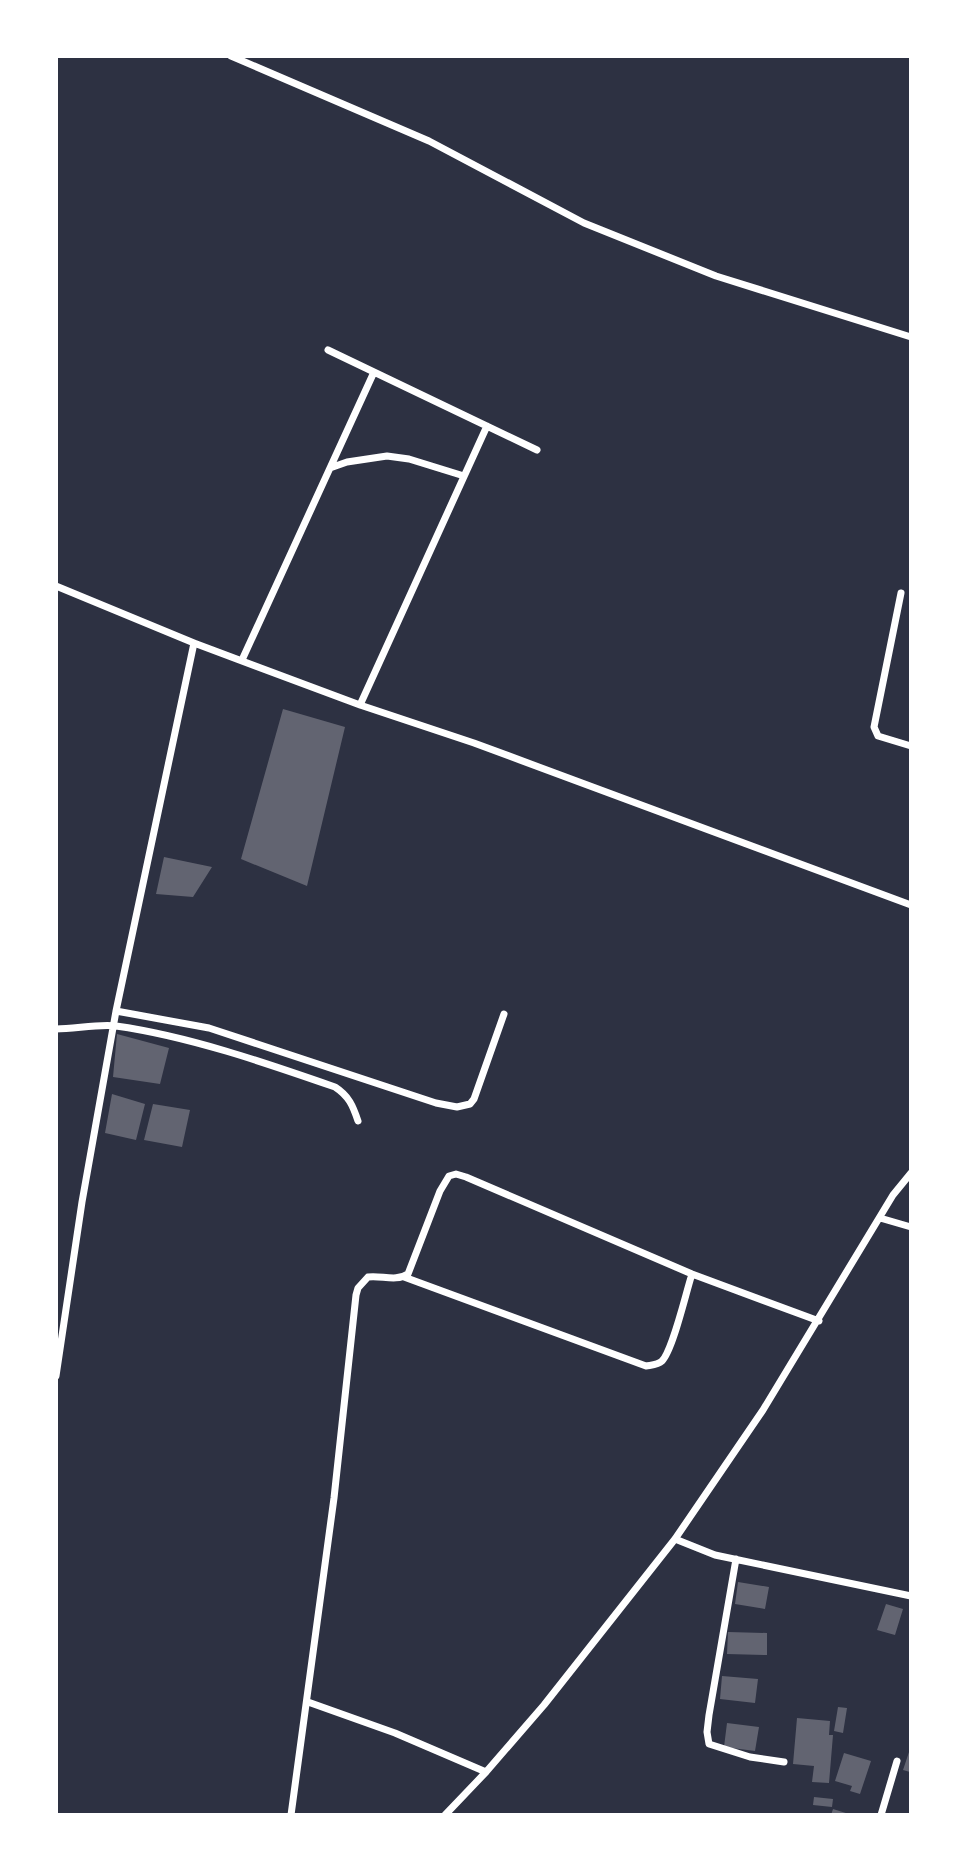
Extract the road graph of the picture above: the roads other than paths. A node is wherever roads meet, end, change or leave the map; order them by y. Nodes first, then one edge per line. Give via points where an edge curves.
1 (231, 56) edge
2 (911, 337) edge
3 (328, 350) dead end
4 (374, 372) junction
5 (487, 426) junction
6 (537, 450) dead end
7 (330, 468) junction
8 (464, 476) junction
9 (56, 586) edge
10 (901, 593) dead end
11 (194, 643) junction
12 (242, 660) junction
13 (360, 705) junction
14 (911, 746) edge
15 (911, 905) edge
16 (116, 1011) junction
17 (504, 1014) dead end
18 (113, 1026) junction
19 (56, 1029) edge
20 (358, 1121) dead end
21 (911, 1173) edge
22 (880, 1218) junction
23 (911, 1227) edge
24 (692, 1274) junction
25 (404, 1277) junction
26 (819, 1321) junction
27 (56, 1376) edge
28 (676, 1539) junction
29 (736, 1559) junction
30 (911, 1596) edge
31 (308, 1702) junction
32 (784, 1762) dead end
33 (897, 1762) dead end
34 (486, 1772) junction
35 (449, 1814) edge
36 (291, 1815) edge
37 (881, 1815) edge

1 - 2 street via 429,141 584,223 761,292
3 - 4 street
4 - 5 street
4 - 7 street
5 - 6 street
5 - 8 street
7 - 8 street via 387,456
7 - 12 street
8 - 13 street
9 - 11 street
10 - 14 street via 874,727 878,736
11 - 12 street
11 - 16 street
12 - 13 street
13 - 15 street
16 - 17 street via 209,1028 415,1098 457,1107 474,1099
16 - 18 street
18 - 19 street
18 - 20 street via 196,1043 335,1087 350,1099
18 - 27 street
21 - 22 street
22 - 23 street
22 - 26 street
24 - 25 street via 662,1361 646,1366
24 - 25 street via 456,1174 444,1183
24 - 26 street
25 - 31 street via 368,1277 356,1296
26 - 28 street
28 - 29 street
28 - 34 street
29 - 30 street
29 - 32 street via 707,1740 721,1749
31 - 34 street
31 - 36 street
33 - 37 street
34 - 35 street

